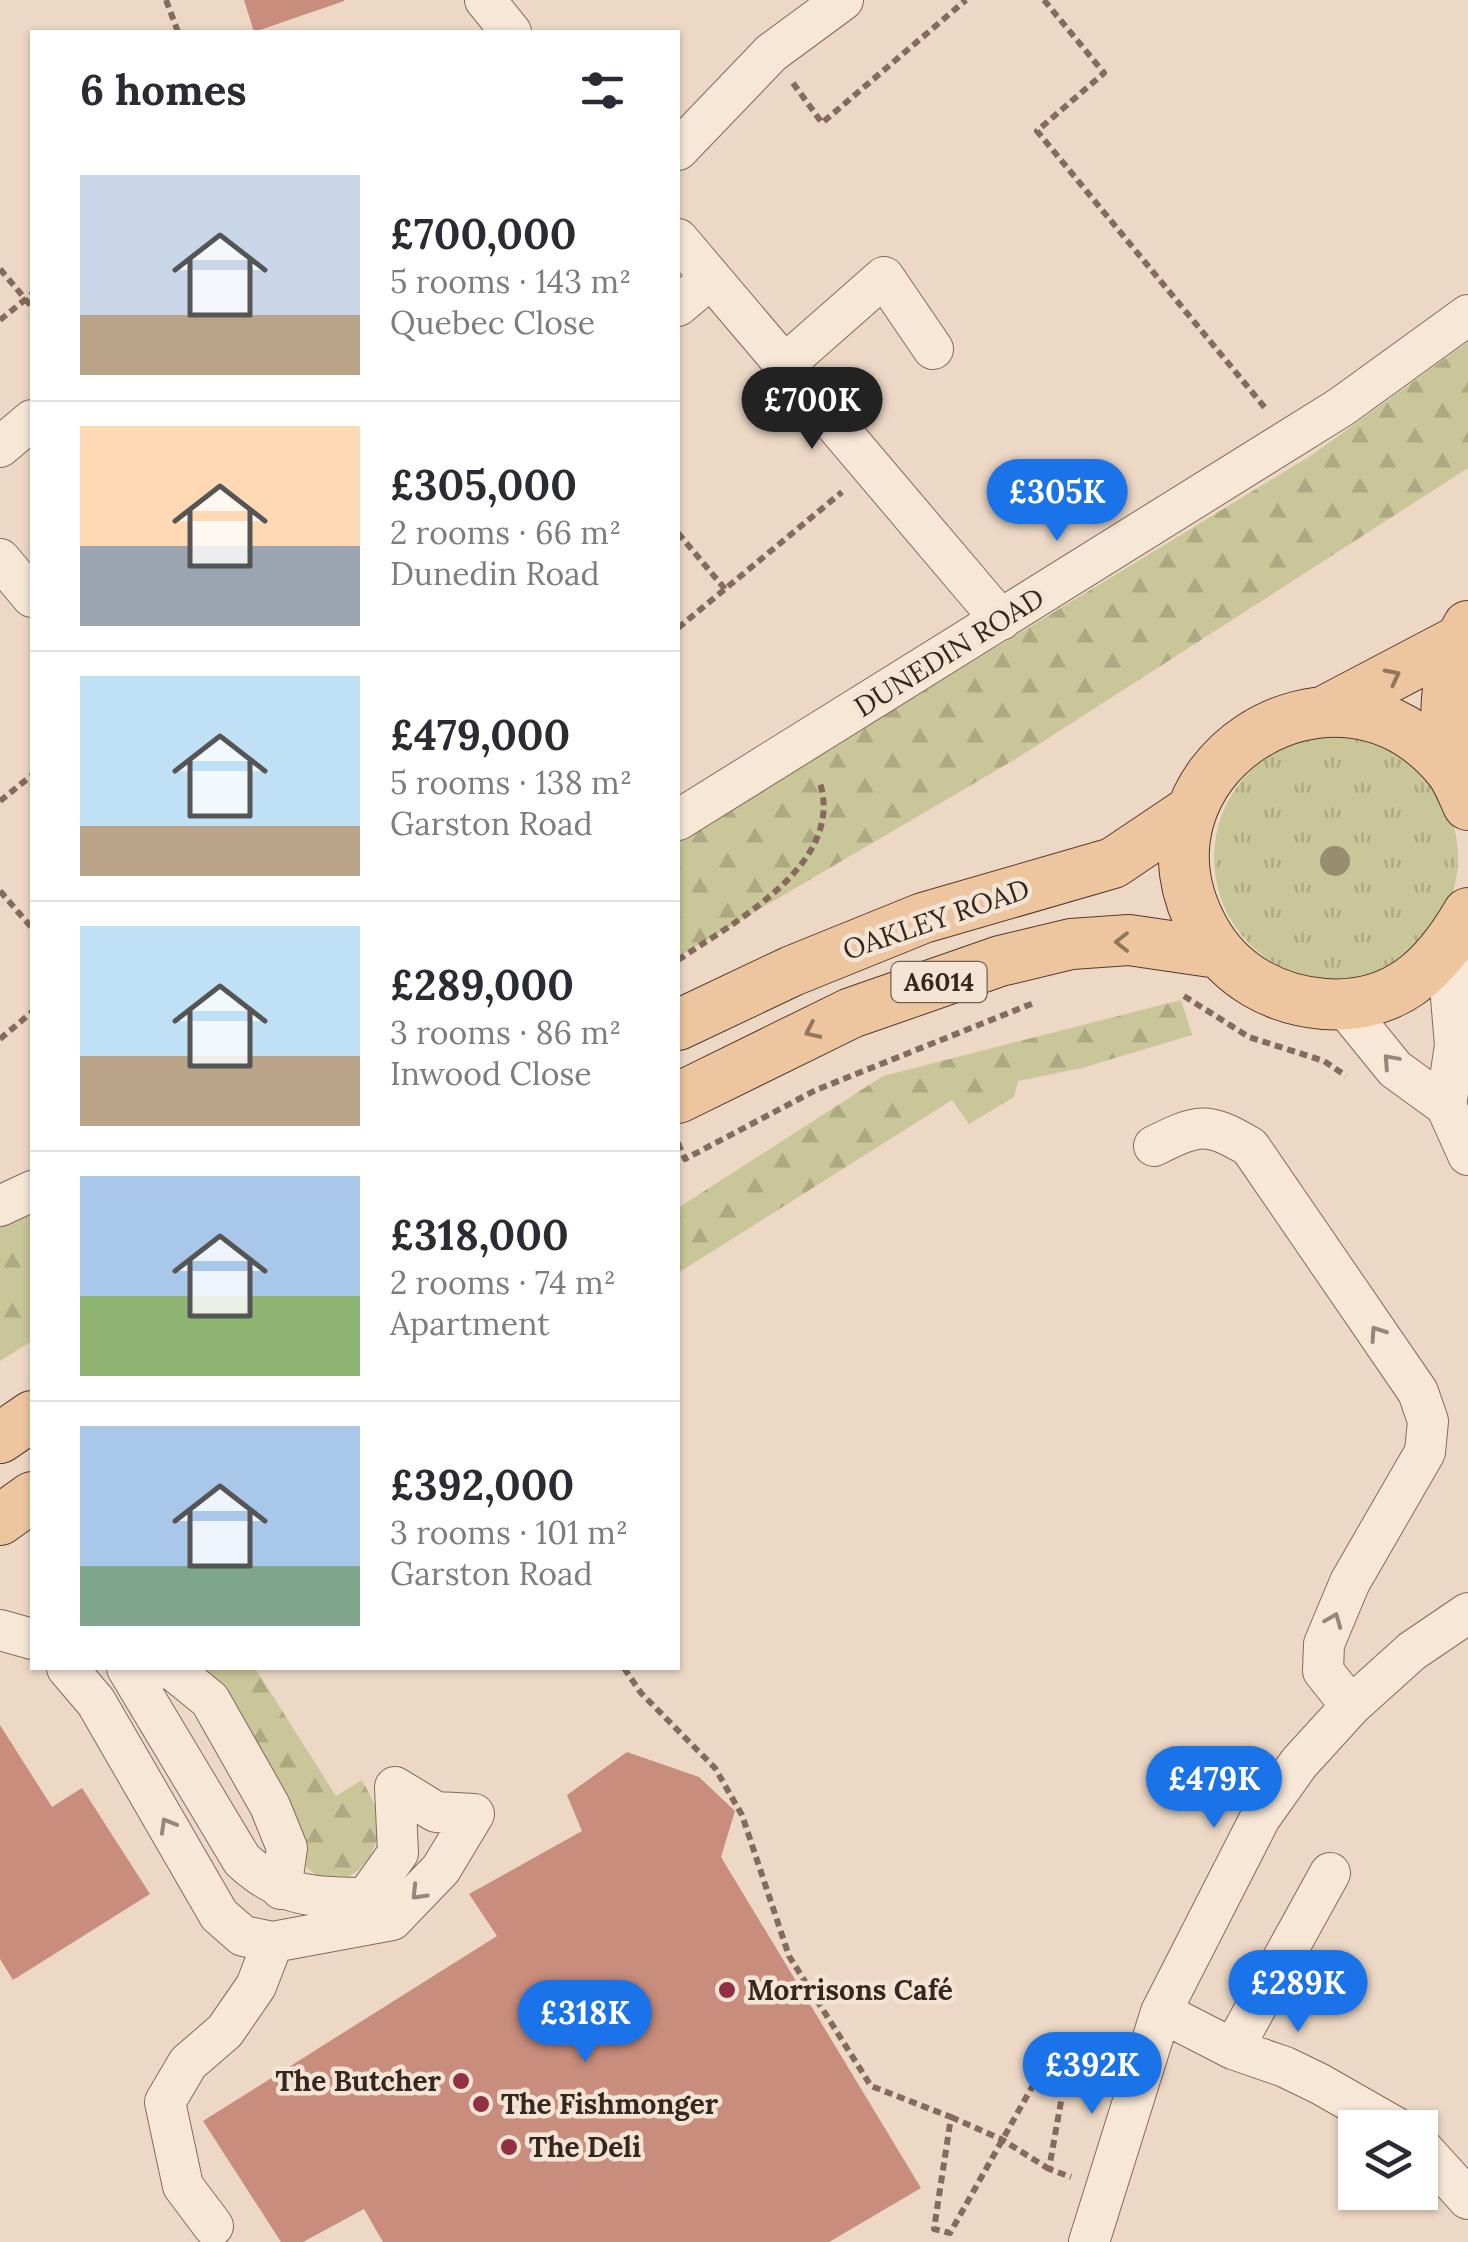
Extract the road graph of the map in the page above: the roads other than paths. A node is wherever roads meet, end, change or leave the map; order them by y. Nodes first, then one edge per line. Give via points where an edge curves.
1 (485, 0) edge
2 (840, 1) edge
3 (509, 30) edge
4 (680, 148) edge
5 (680, 242) edge
6 (710, 279) junction
7 (680, 304) edge
8 (1468, 316) edge
9 (933, 349) dead end
10 (784, 365) junction
11 (30, 422) edge
12 (0, 447) edge
13 (0, 559) edge
14 (30, 595) edge
15 (1001, 620) junction
16 (1464, 633) edge
17 (1324, 711) junction
18 (1460, 789) edge
19 (1192, 810) junction
20 (680, 819) edge
21 (1458, 931) edge
22 (1218, 953) junction
23 (1344, 1005) junction
24 (680, 1024) edge
25 (680, 1097) edge
26 (1446, 1106) junction
27 (1154, 1146) dead end
28 (1468, 1155) edge
29 (30, 1192) edge
30 (0, 1206) edge
31 (30, 1417) edge
32 (0, 1438) edge
33 (30, 1498) edge
34 (0, 1520) edge
35 (1468, 1612) edge
36 (0, 1630) edge
37 (30, 1638) edge
38 (69, 1670) edge
39 (129, 1670) edge
40 (172, 1670) edge
41 (1351, 1706) junction
42 (1330, 1873) dead end
43 (281, 1888) junction
44 (273, 1942) junction
45 (1161, 2012) junction
46 (1232, 2049) junction
47 (1366, 2110) edge
48 (1438, 2166) edge
49 (1468, 2199) edge
50 (213, 2226) dead end
51 (1089, 2242) edge

1 - 3 street
2 - 4 street via 772,53
5 - 6 street
6 - 7 street
6 - 10 street
8 - 15 street, DUNEDIN ROAD via 1341,408
9 - 10 street via 884,277
10 - 15 street
11 - 12 street
13 - 14 street
15 - 20 street, DUNEDIN ROAD
17 -> 16 main road
16 - 18 main road via 1448,690 1444,738
17 - 18 main road via 1374,717 1418,738
17 - 19 main road via 1282,720 1243,740 1212,771
19 - 22 main road via 1184,860 1190,893
19 - 24 main road, OAKLEY ROAD / A6014 via 1114,863 923,918
21 - 23 main road via 1418,978
21 - 26 street
22 - 23 main road via 1254,983 1297,1002
22 -> 25 main road, A6014 via 1128,940 1071,944 1000,961 851,1013
26 -> 23 street via 1395,1069
26 - 28 street
41 -> 27 street via 1323,1671 1324,1644 1350,1582 1426,1452 1428,1421 1418,1392 1250,1147 1218,1128 1188,1129
29 - 30 street
31 - 32 main road
33 - 34 main road
35 - 41 street
36 - 37 street
44 -> 38 street via 243,1936 219,1915 96,1702
39 - 43 street via 242,1860
40 - 43 street via 210,1700 270,1806 287,1848
41 - 45 street via 1260,1818
42 - 46 street
43 -> 44 street via 308,1898 366,1898 398,1853 396,1787 436,1812 474,1814 441,1869 392,1920
44 - 50 street via 256,1986 225,2031 188,2063 165,2102 183,2186
45 - 46 street
45 - 51 street
46 - 47 street
48 - 49 street

